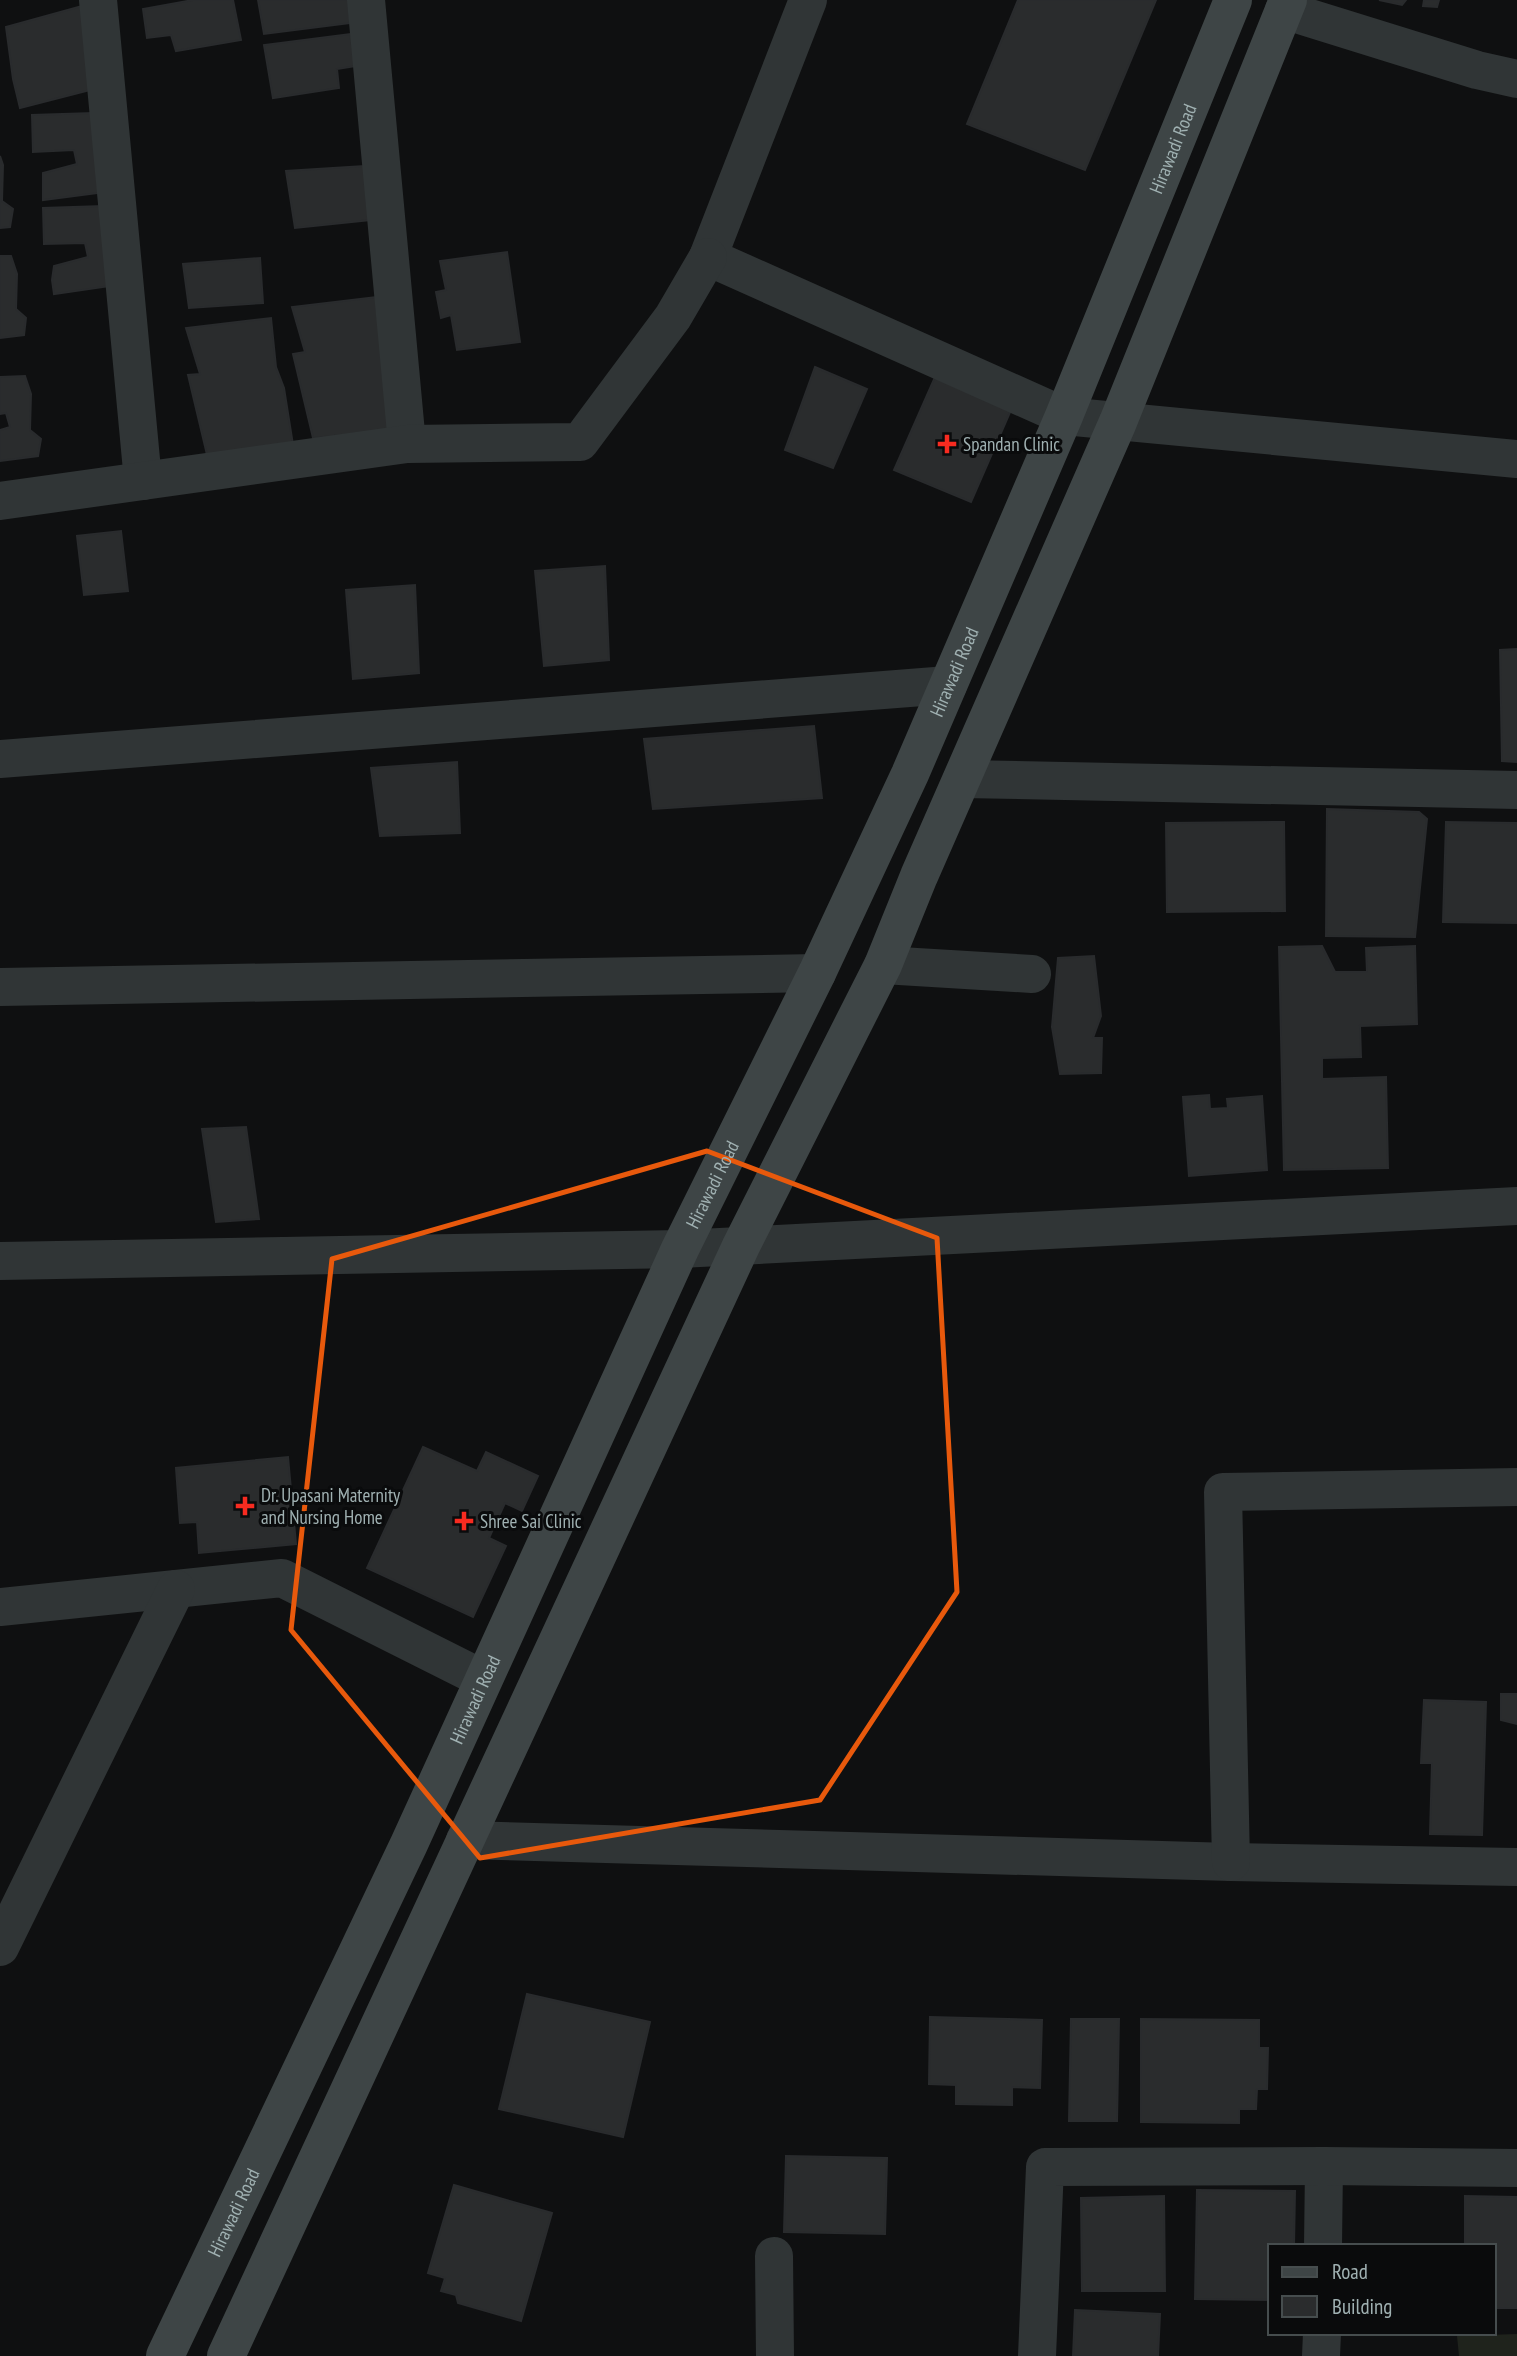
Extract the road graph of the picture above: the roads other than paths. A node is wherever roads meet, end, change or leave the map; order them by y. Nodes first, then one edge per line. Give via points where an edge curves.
1 (98, 0) edge
2 (366, 0) edge
3 (808, 0) edge
4 (1233, 0) edge
5 (1286, 5) edge
6 (1517, 79) edge
7 (708, 257) junction
8 (1064, 416) junction
9 (1118, 422) junction
10 (407, 444) junction
11 (1517, 459) edge
12 (143, 481) junction
13 (0, 500) edge
14 (948, 685) junction
15 (0, 759) edge
16 (962, 779) junction
17 (1517, 790) edge
18 (883, 965) junction
19 (817, 973) junction
20 (1032, 974) dead end
21 (0, 987) edge
22 (1517, 1206) edge
23 (741, 1245) junction
24 (680, 1249) junction
25 (0, 1261) edge
26 (1517, 1487) edge
27 (176, 1589) junction
28 (0, 1607) edge
29 (484, 1679) junction
30 (466, 1840) junction
31 (1231, 1861) junction
32 (1517, 1867) edge
33 (0, 1947) edge
34 (1324, 2165) junction
35 (1517, 2168) edge
36 (1323, 2244) edge
37 (774, 2256) dead end
38 (1322, 2335) edge
39 (165, 2356) edge
40 (226, 2356) edge
41 (775, 2356) edge
42 (1037, 2356) edge
43 (1321, 2356) edge

1 - 12 street
2 - 10 street
3 - 7 street
4 - 8 street, Hirawadi Road
5 - 6 street via 1477,70
5 - 9 street
7 - 8 street
7 - 10 street via 673,317 580,442
8 - 9 street
8 - 14 street, Hirawadi Road
9 - 11 street
9 - 16 street
10 - 12 street
12 - 13 street
14 - 15 street
14 - 19 street, Hirawadi Road
16 - 17 street
16 - 18 street
18 - 20 street
18 - 23 street
19 - 21 street
19 - 24 street, Hirawadi Road
22 - 23 street
23 - 24 street
23 - 30 street
24 - 25 street
24 - 29 street, Hirawadi Road
26 - 31 street via 1223,1492
27 - 28 street
27 - 29 street via 282,1578
27 - 33 street
29 - 39 street, Hirawadi Road
30 - 31 street
30 - 40 street
31 - 32 street
34 - 35 street
34 - 36 street
34 - 42 street via 1045,2167
37 - 41 street
38 - 43 street

